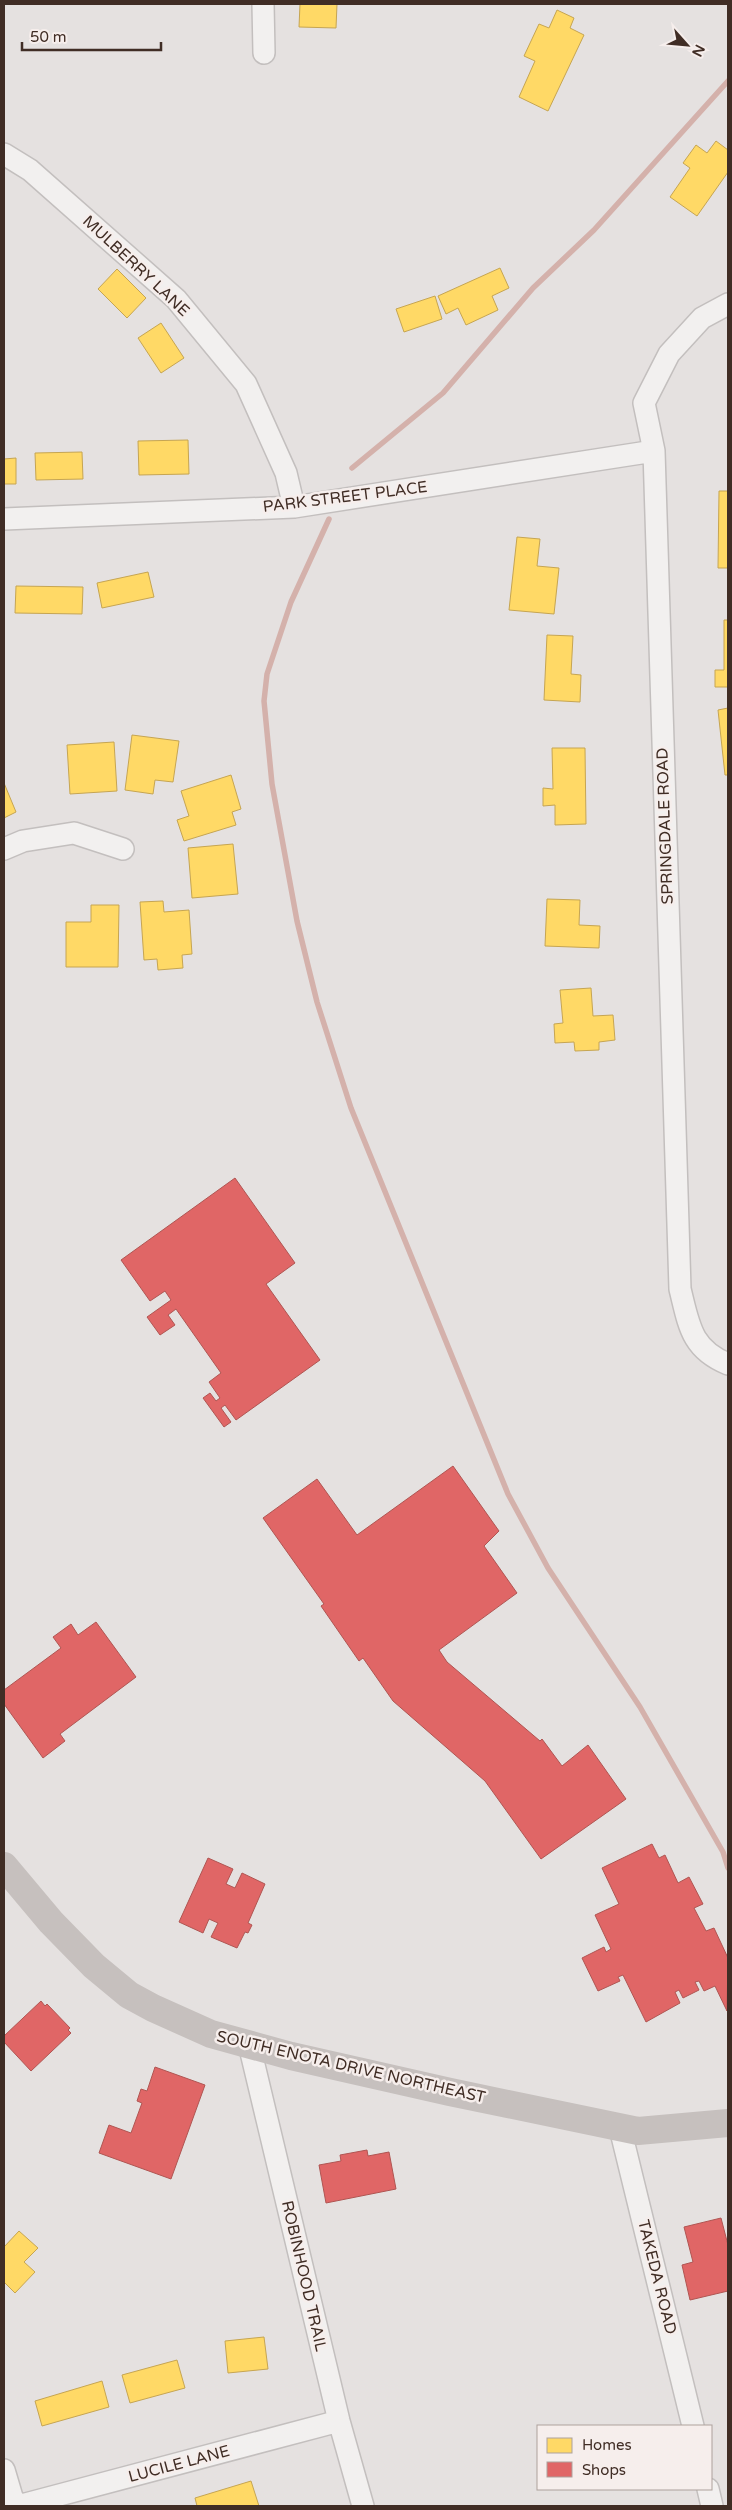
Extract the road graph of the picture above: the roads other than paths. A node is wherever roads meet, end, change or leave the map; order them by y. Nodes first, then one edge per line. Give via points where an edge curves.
1 (263, 4) edge
2 (264, 53) dead end
3 (4, 154) edge
4 (728, 304) edge
5 (654, 450) junction
6 (294, 507) junction
7 (4, 519) edge
8 (4, 849) edge
9 (123, 849) dead end
10 (728, 1364) edge
11 (4, 1866) edge
12 (249, 2044) junction
13 (728, 2123) edge
14 (620, 2128) junction
15 (339, 2421) junction
16 (693, 2425) edge
17 (4, 2470) edge
18 (708, 2490) edge
19 (18, 2506) edge
20 (363, 2506) edge
21 (712, 2506) edge

1 - 2 street
3 - 6 street, MULBERRY LANE via 30,170 176,299 246,384 286,473
4 - 5 street, SPRINGDALE ROAD via 702,318 669,354 644,403
5 - 6 street, PARK STREET PLACE
5 - 10 street, SPRINGDALE ROAD via 680,1289 689,1327 699,1346 713,1358
6 - 7 street, PARK STREET PLACE
8 - 9 street via 23,841 74,832
11 - 12 main road, SOUTH ENOTA DRIVE NORTHEAST via 47,1918 94,1966 129,1995 211,2034
12 - 14 main road, SOUTH ENOTA DRIVE NORTHEAST
12 - 15 street, ROBINHOOD TRAIL
13 - 14 main road, SOUTH ENOTA DRIVE NORTHEAST via 638,2131
14 - 16 street, TAKEDA ROAD
15 - 19 street, LUCILE LANE
15 - 20 street, ROBINHOOD TRAIL
17 - 19 street
18 - 21 street

